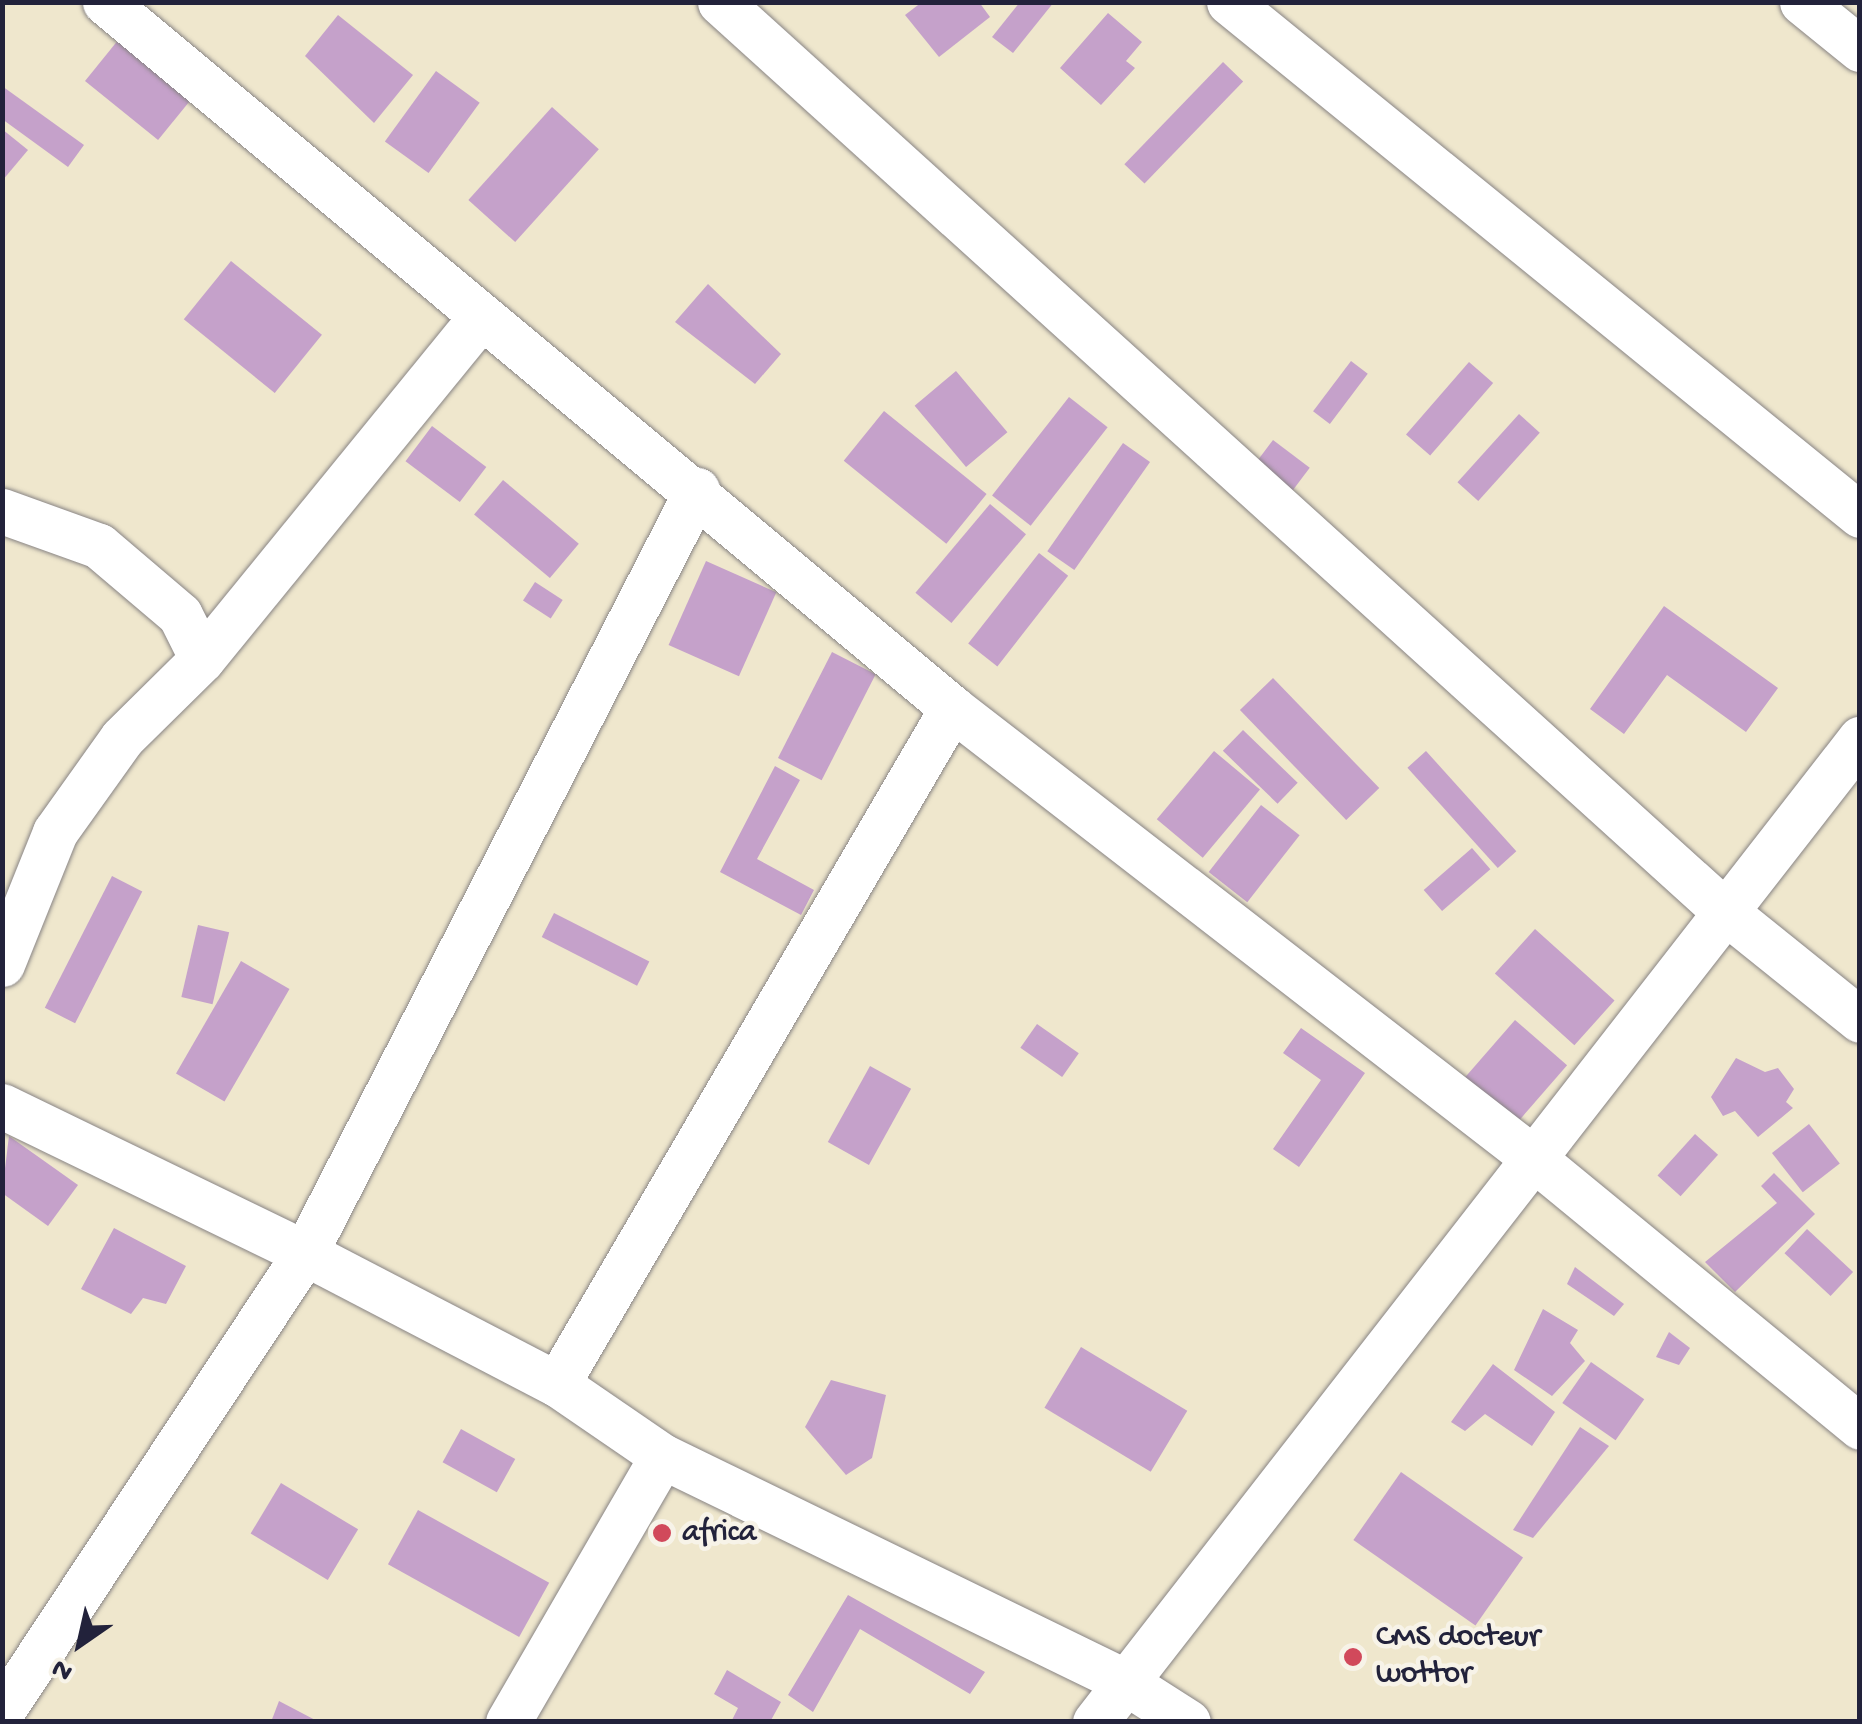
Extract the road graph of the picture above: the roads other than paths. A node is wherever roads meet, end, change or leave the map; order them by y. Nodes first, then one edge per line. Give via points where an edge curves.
1 (105, 2) edge
2 (720, 2) edge
3 (1229, 2) edge
4 (1802, 2) edge
5 (1860, 49) edge
6 (480, 316) junction
7 (697, 490) junction
8 (2, 511) edge
9 (1860, 515) edge
10 (202, 659) junction
11 (952, 708) junction
12 (1860, 739) edge
13 (1722, 910) junction
14 (2, 964) edge
15 (1860, 1020) edge
16 (2, 1106) edge
17 (1528, 1154) junction
18 (304, 1253) junction
19 (557, 1384) junction
20 (1860, 1427) edge
21 (662, 1456) junction
22 (1122, 1680) junction
23 (2, 1712) edge
24 (508, 1722) edge
25 (1094, 1722) edge
26 (1188, 1722) edge

1 - 6 street
2 - 13 street
3 - 9 street
4 - 5 street
6 - 7 street
6 - 10 street
7 - 11 street
7 - 18 street
8 - 10 street via 99,546 180,614
10 - 14 street via 122,738 54,832
11 - 17 street
11 - 19 street
12 - 13 street
13 - 15 street
13 - 17 street
16 - 18 street
17 - 20 street
17 - 22 street
18 - 19 street
18 - 23 street
19 - 21 street
21 - 22 street
21 - 24 street
22 - 25 street
22 - 26 street

